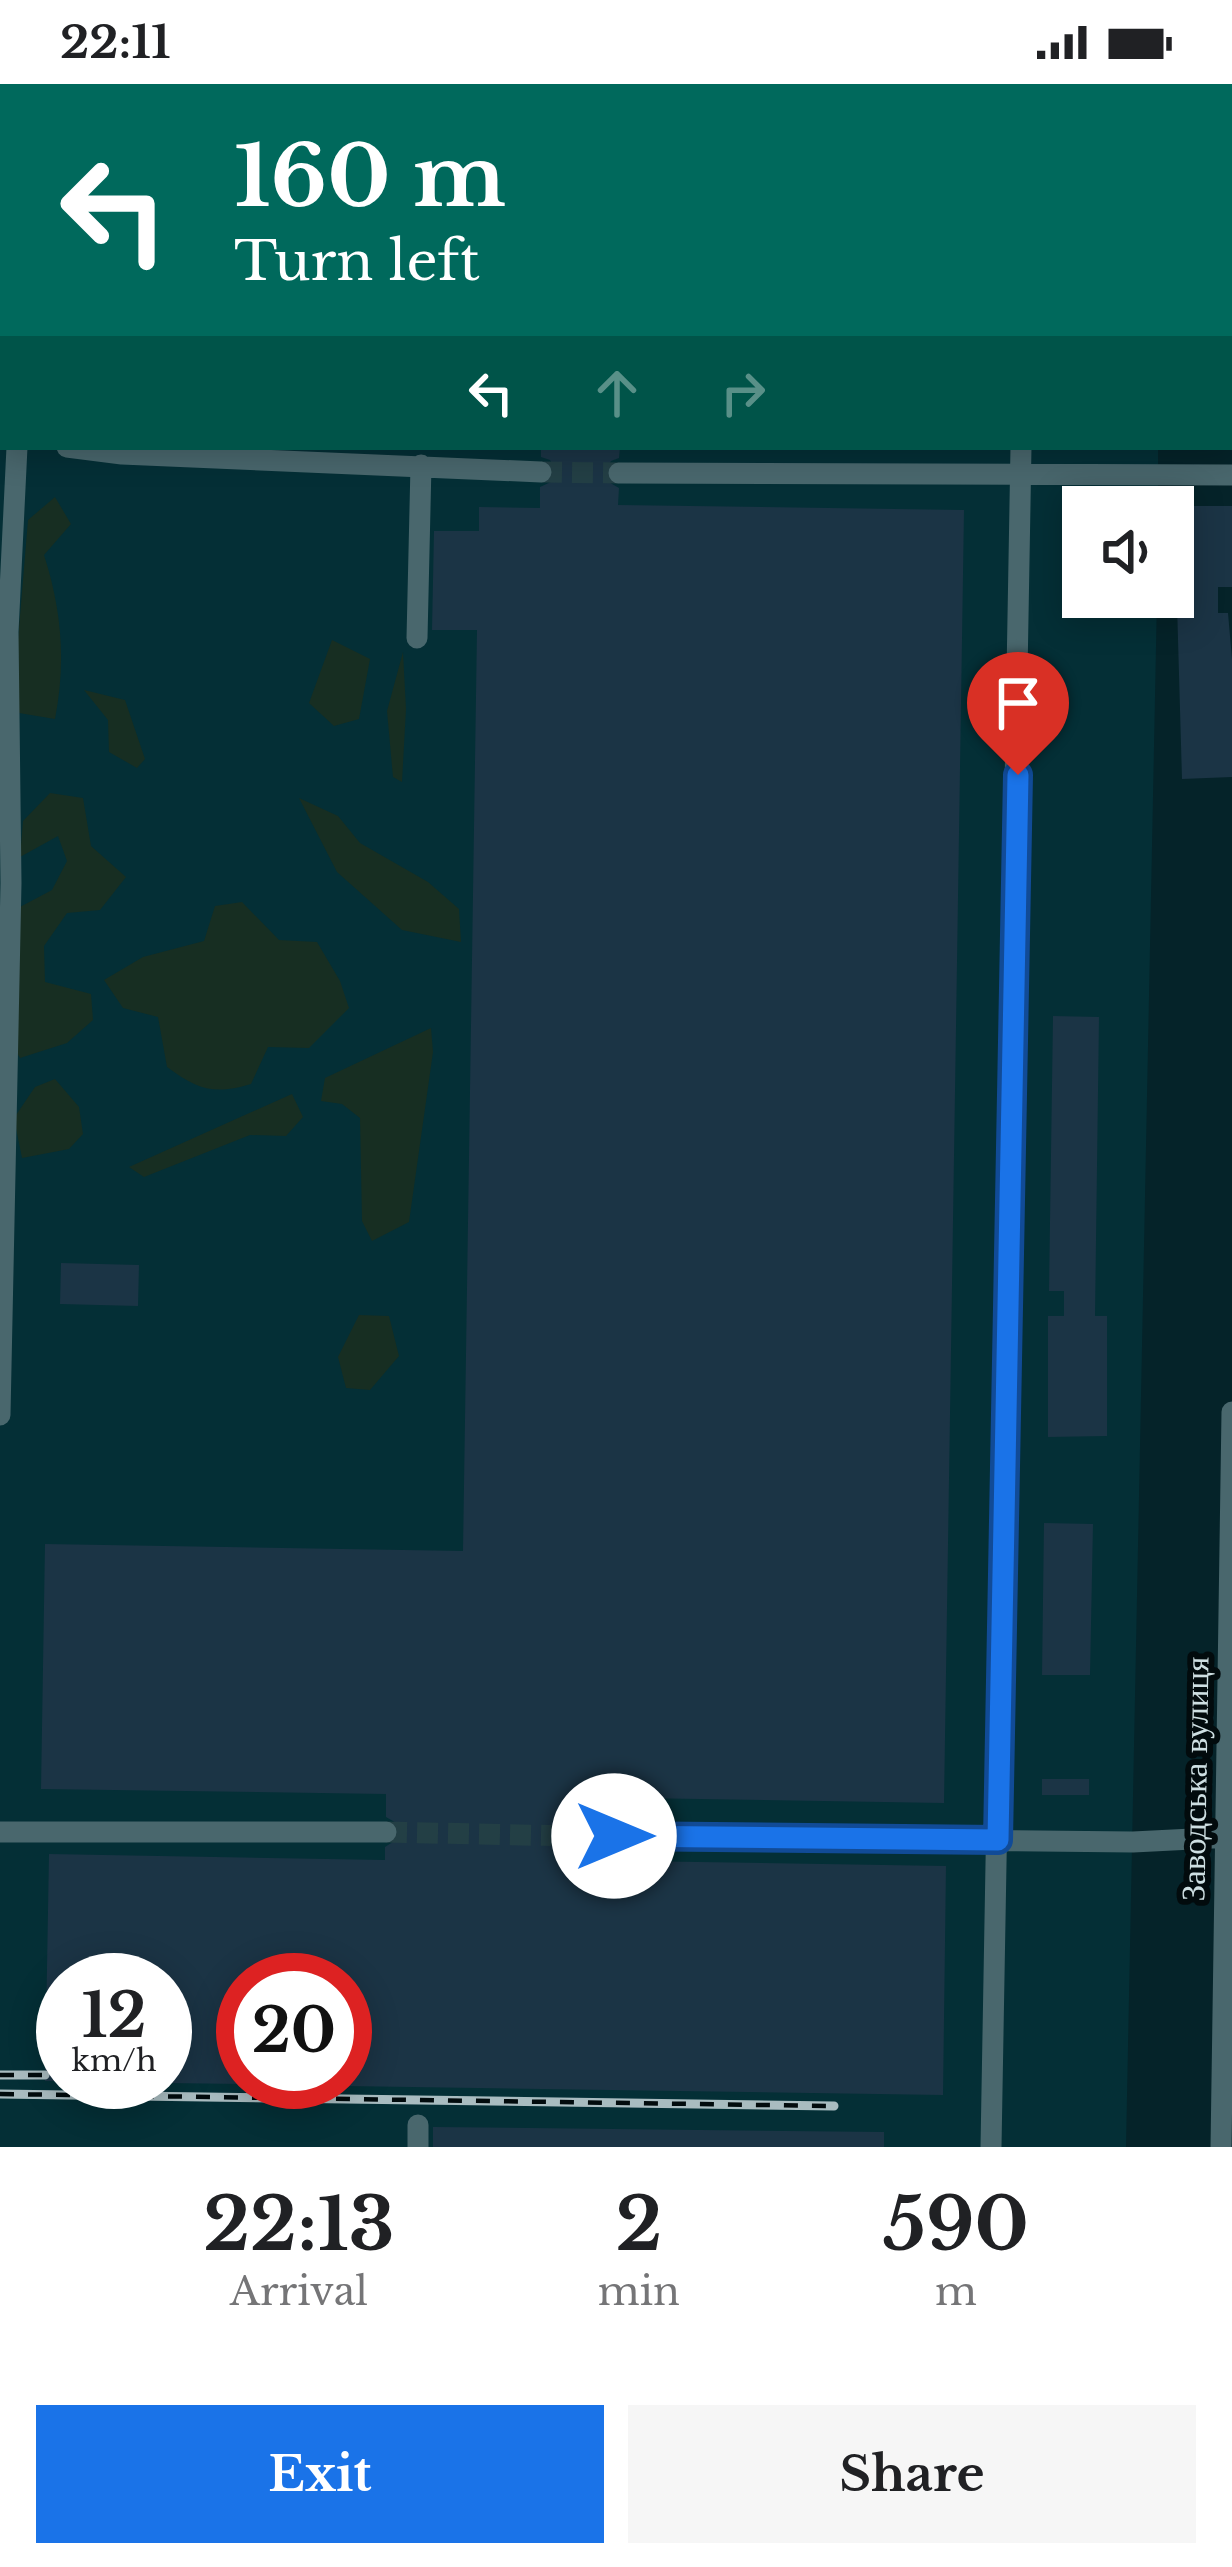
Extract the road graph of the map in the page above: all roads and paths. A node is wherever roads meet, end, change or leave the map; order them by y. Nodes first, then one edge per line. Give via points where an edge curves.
1 (17, 450) edge
2 (91, 450) edge
3 (1021, 450) edge
4 (421, 465) junction
5 (541, 472) tunnel mouth
6 (619, 473) tunnel mouth
7 (1232, 475) edge
8 (1021, 478) junction
9 (417, 638) dead end
10 (2, 1066) edge
11 (1232, 1412) edge
12 (0, 1415) edge
13 (1231, 1527) edge
14 (0, 1832) edge
15 (386, 1832) tunnel mouth
16 (570, 1836) tunnel mouth
17 (1230, 1837) edge
18 (998, 1840) junction
19 (991, 2147) edge
20 (1221, 2147) edge

1 - 10 street
2 - 4 street
3 - 8 street
4 - 5 street
4 - 9 street
6 - 8 street
7 - 8 street
8 - 18 street
10 - 12 street
11 - 13 street, Заводська вулиця
13 - 17 street, Заводська вулиця
14 - 15 street
16 - 18 street
17 - 18 street
17 - 20 street, Заводська вулиця
18 - 19 street

